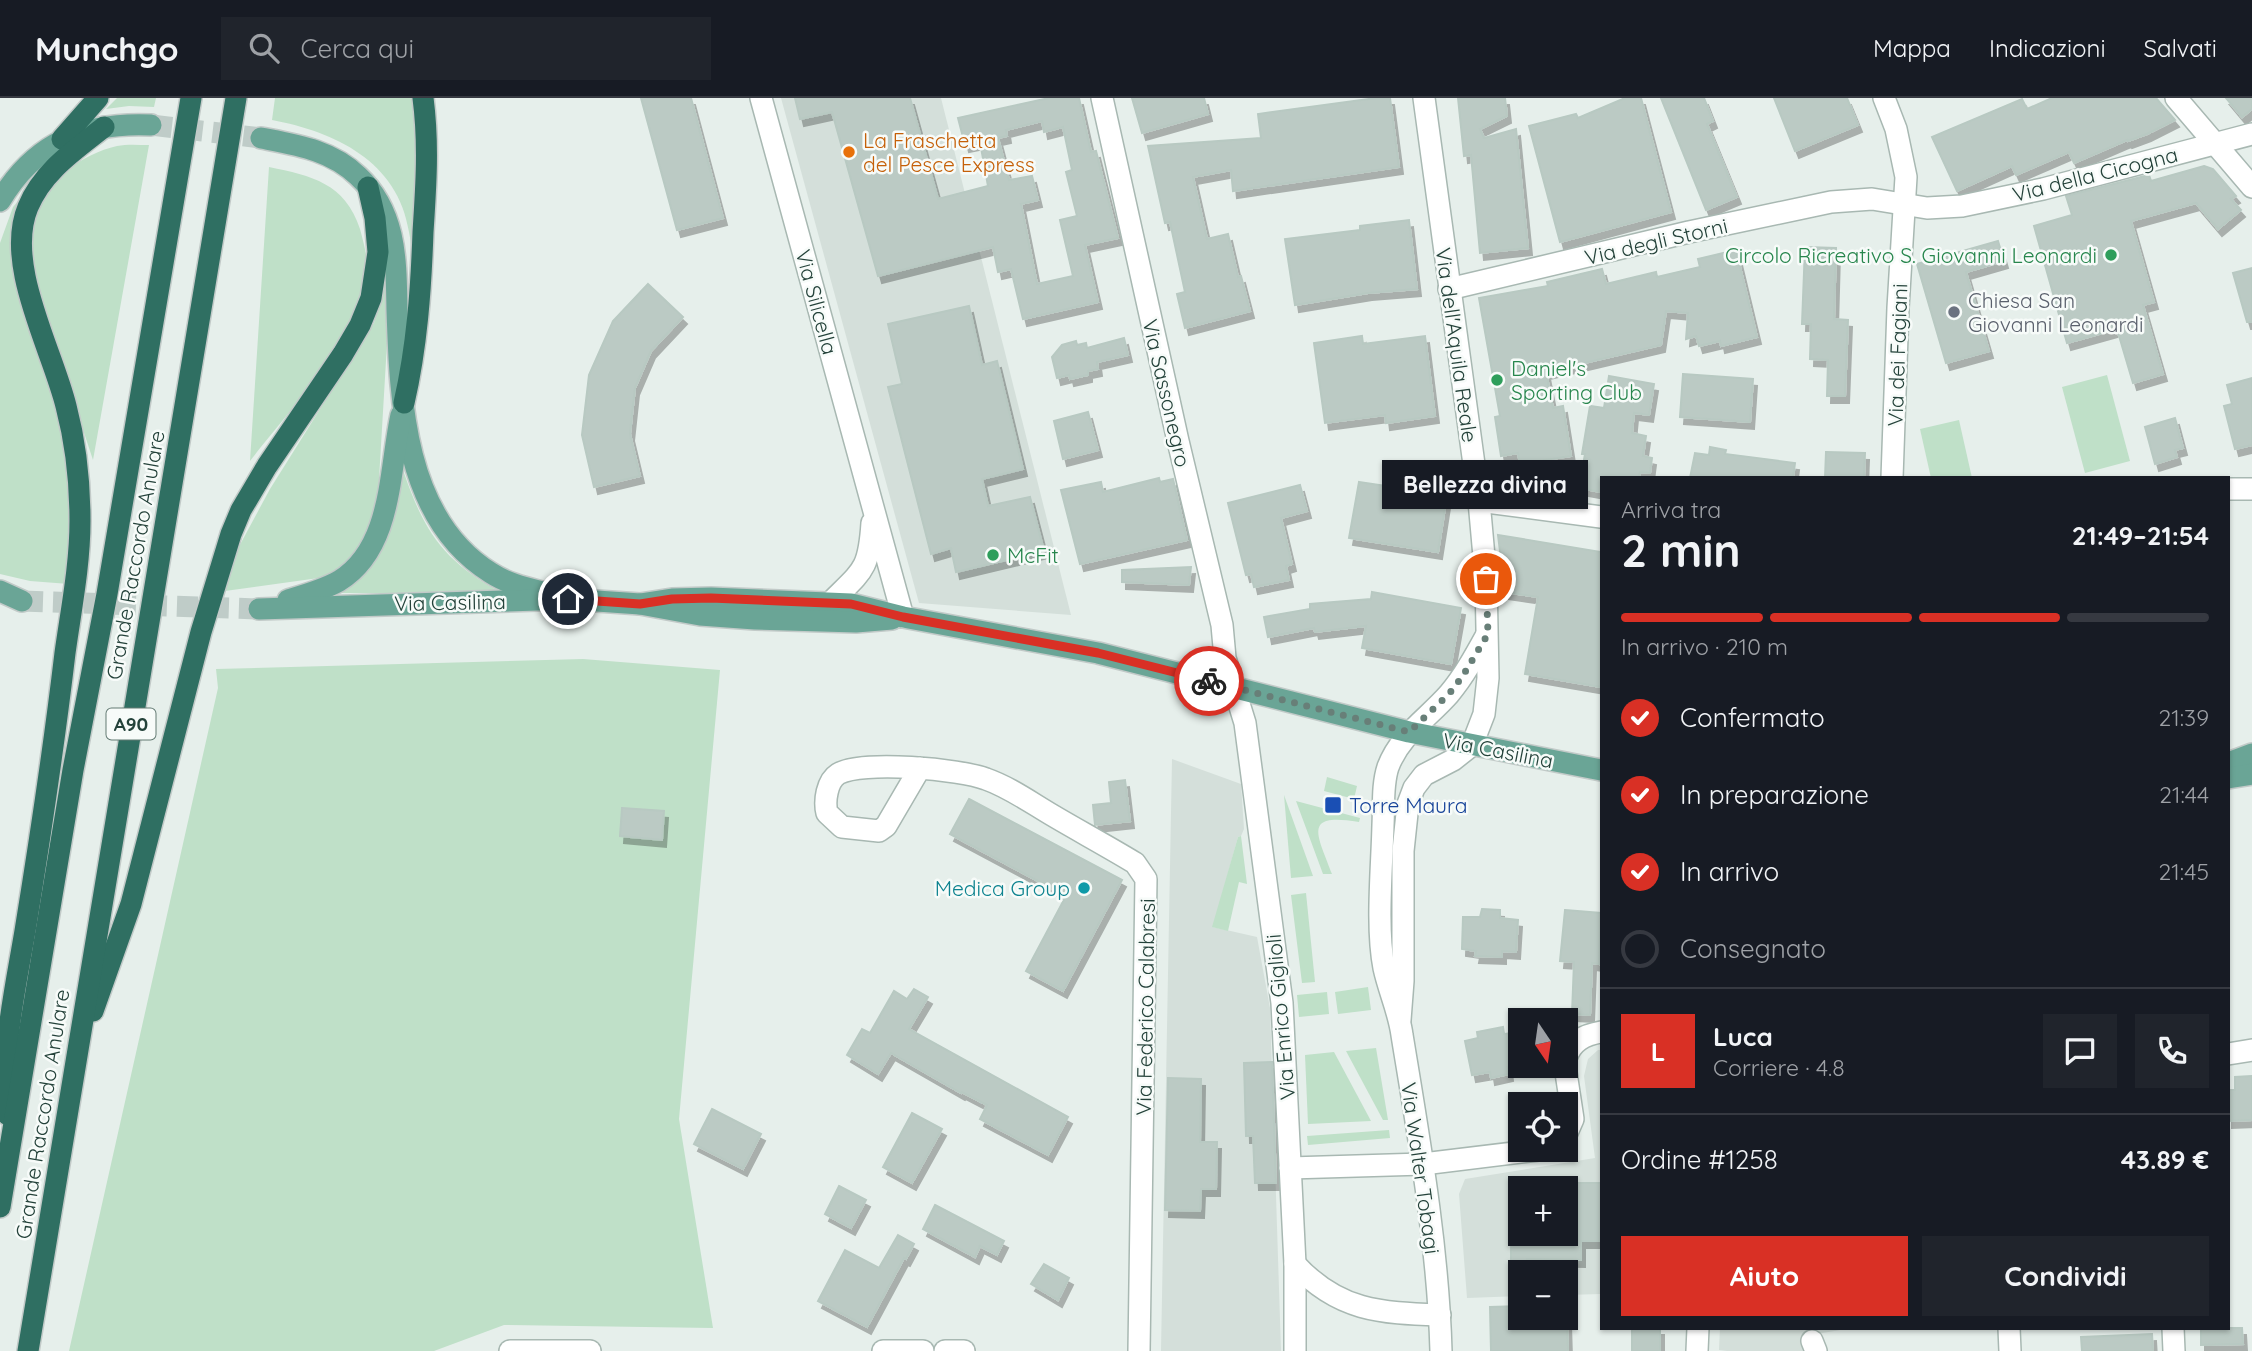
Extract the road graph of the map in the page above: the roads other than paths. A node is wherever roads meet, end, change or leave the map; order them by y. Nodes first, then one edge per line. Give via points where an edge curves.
1 (98, 98) edge
2 (191, 98) edge
3 (236, 98) edge
4 (423, 98) edge
5 (761, 98) edge
6 (1102, 98) edge
7 (1424, 98) edge
8 (1884, 98) edge
9 (2176, 98) edge
10 (151, 125) tunnel mouth
11 (104, 127) junction
12 (2252, 134) edge
13 (261, 138) tunnel mouth
14 (62, 139) junction
15 (2213, 144) junction
16 (368, 187) junction
17 (2252, 187) edge
18 (0, 201) edge
19 (1905, 205) junction
20 (1449, 289) junction
21 (404, 402) junction
22 (1892, 476) edge
23 (2230, 489) edge
24 (2252, 489) edge
25 (1479, 501) junction
26 (873, 507) junction
27 (1600, 517) edge
28 (0, 591) edge
29 (0, 599) edge
30 (568, 599) junction
31 (831, 602) junction
32 (640, 604) junction
33 (903, 617) junction
34 (1488, 634) junction
35 (1234, 687) junction
36 (1409, 732) junction
37 (1472, 745) junction
38 (2252, 754) edge
39 (2230, 762) edge
40 (920, 768) dead end
41 (1600, 770) edge
42 (2252, 774) edge
43 (2230, 778) edge
44 (1400, 1020) junction
45 (1600, 1032) edge
46 (1578, 1040) edge
47 (2252, 1050) edge
48 (2230, 1054) edge
49 (75, 1059) junction
50 (11, 1136) junction
51 (1508, 1154) edge
52 (1423, 1164) junction
53 (1290, 1168) junction
54 (0, 1207) edge
55 (1295, 1264) junction
56 (1440, 1315) junction
57 (1698, 1330) edge
58 (2009, 1330) edge
59 (2174, 1330) edge
60 (28, 1351) edge
61 (510, 1351) edge
62 (590, 1351) edge
63 (883, 1351) edge
64 (923, 1351) edge
65 (946, 1351) edge
66 (964, 1351) edge
67 (1139, 1351) edge
68 (1294, 1351) edge
69 (1441, 1351) edge
70 (1697, 1351) edge
71 (2010, 1351) edge
72 (2174, 1351) edge

1 - 14 highway
2 - 50 highway, Grande Raccordo Anulare / A90
3 - 49 highway, Grande Raccordo Anulare / A90
4 - 21 highway via 427,149 419,313
5 - 26 street, Via Silicella
6 - 35 street, Via Sassonegro
7 - 20 street, Via dell'Aquila Reale
8 - 19 street, Via dei Fagiani via 1904,158
9 - 15 street
10 - 11 main road
11 - 14 main road
11 - 50 highway via 71,152 40,185 22,229 28,286 74,438 80,520 48,787 4,1064
12 - 15 street, Via della Cicogna
13 - 16 main road via 327,155
14 - 18 main road via 27,165
15 - 17 street
15 - 19 street, Via della Cicogna via 2043,189 1938,209
16 - 21 main road via 387,220 395,246
16 - 49 highway via 378,252 371,298 344,354 267,466 231,534 131,904
19 - 20 street, Via degli Storni via 1864,199 1831,202
19 - 22 street, Via dei Fagiani
20 - 25 street, Via dell'Aquila Reale
21 - 30 main road via 421,484 455,543 501,579
21 - 30 main road, Via Casilina via 384,512 365,556 335,583 259,609
23 - 24 street
25 - 27 street
25 - 34 street, Via dell'Aquila Reale
26 - 31 street, Via Silicella via 867,563
26 - 33 street, Via Silicella
28 - 29 main road via 22,601
30 - 32 main road, Via Casilina
31 - 32 main road, Via Casilina via 711,598
31 - 33 main road, Via Casilina
32 - 33 main road, Via Casilina via 712,617 767,620 856,622
33 - 35 main road, Via Casilina via 1098,653
34 - 36 street via 1449,694
34 - 37 street, Via dell'Aquila Reale via 1487,695
35 - 36 main road, Via Casilina
35 - 53 street, Via Enrico Giglioli via 1245,723 1282,1003
36 - 37 main road, Via Casilina
36 - 44 street, Via Walter Tobagi via 1389,765 1381,891 1382,957
37 - 41 main road, Via Casilina
37 - 44 street, Via Walter Tobagi via 1424,775 1408,804
38 - 39 main road
40 - 67 street, Via Federico Calabresi via 978,776 1000,785 1135,863 1146,879
42 - 43 main road
44 - 52 street, Via Walter Tobagi
45 - 46 street
47 - 48 street
49 - 60 highway, Grande Raccordo Anulare / A90
50 - 54 highway, Grande Raccordo Anulare / A90
51 - 52 street
52 - 53 street
52 - 56 street, Via Walter Tobagi
53 - 55 street, Via Enrico Giglioli
55 - 56 street via 1318,1286 1351,1305
55 - 68 street, Via Enrico Giglioli
56 - 69 street, Via Walter Tobagi
57 - 70 street
58 - 71 street
59 - 72 street
61 - 62 street
63 - 64 street
65 - 66 street

